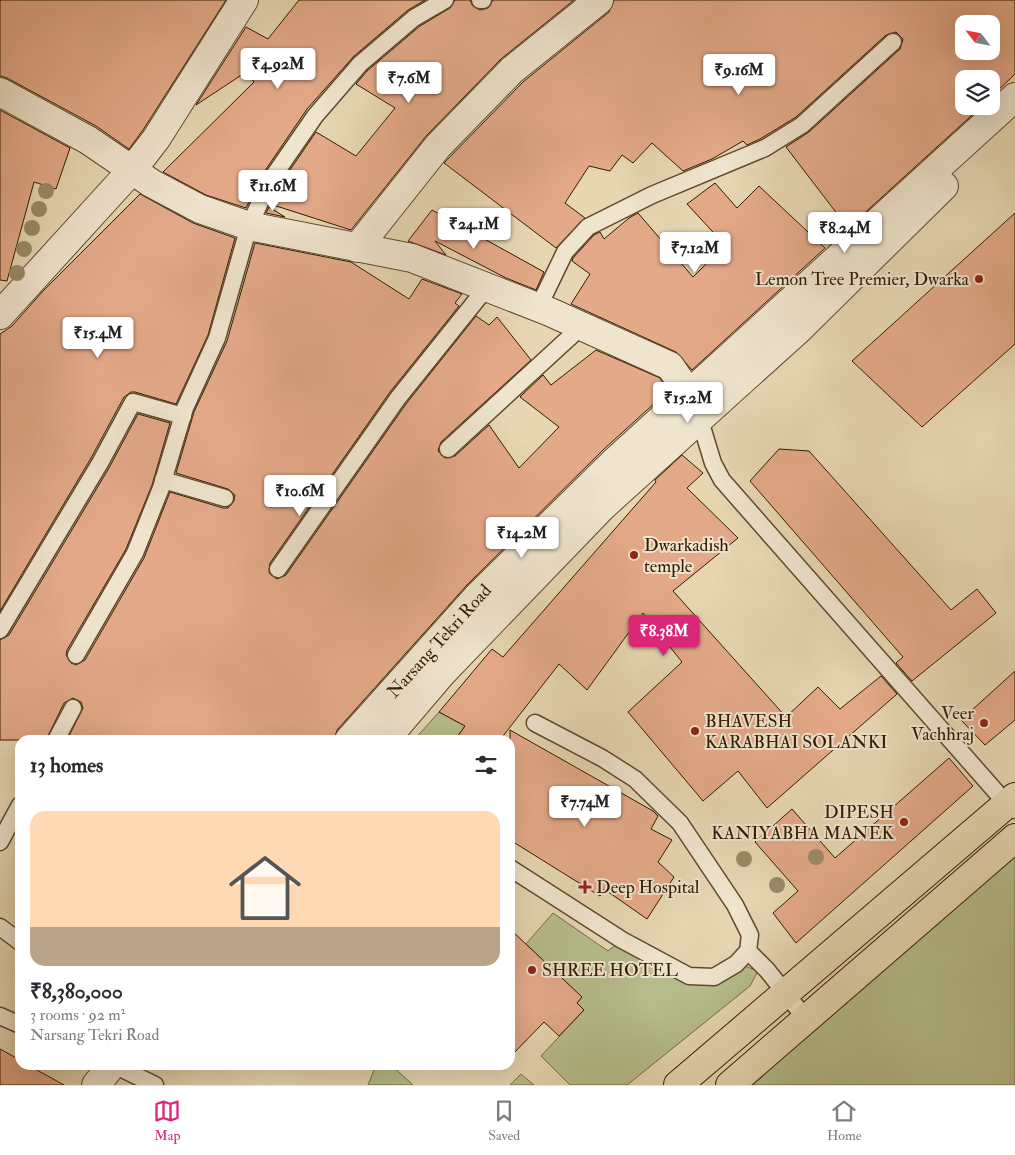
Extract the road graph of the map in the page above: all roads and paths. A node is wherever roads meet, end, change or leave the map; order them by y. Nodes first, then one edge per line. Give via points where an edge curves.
1 (244, 0) edge
2 (445, 0) edge
3 (599, 0) edge
4 (893, 42) dead end
5 (0, 92) edge
6 (1015, 97) edge
7 (1015, 116) edge
8 (132, 170) junction
9 (249, 226) junction
10 (357, 248) junction
11 (486, 287) junction
12 (538, 308) junction
13 (0, 315) edge
14 (582, 326) junction
15 (694, 406) junction
16 (182, 416) junction
17 (448, 449) dead end
18 (163, 480) junction
19 (225, 498) dead end
20 (278, 569) dead end
21 (0, 630) edge
22 (76, 655) dead end
23 (73, 708) dead end
24 (535, 723) dead end
25 (59, 735) edge
26 (353, 735) edge
27 (389, 735) edge
28 (1013, 805) edge
29 (15, 814) edge
30 (1015, 838) edge
31 (0, 842) edge
32 (515, 873) edge
33 (0, 927) edge
34 (15, 938) edge
35 (748, 951) junction
36 (786, 994) junction
37 (0, 1016) edge
38 (806, 1019) junction
39 (15, 1025) edge
40 (87, 1070) edge
41 (109, 1070) edge
42 (124, 1070) edge
43 (79, 1085) edge
44 (96, 1085) edge
45 (155, 1085) edge
46 (678, 1085) edge
47 (730, 1085) edge

1 - 8 street via 156,139
2 - 9 lane via 414,18 360,64 315,116 270,181
3 - 10 street via 512,70 451,132
4 - 12 lane via 802,125 765,148 652,195 588,227 566,252
5 - 8 street via 88,140
6 - 15 street, Narsang Tekri Road
7 - 15 street via 799,329
8 - 9 street via 200,209
8 - 13 street
9 - 10 street
9 - 16 lane via 217,338
10 - 11 street via 412,258
11 - 12 street
11 - 20 lane via 398,398
12 - 14 street
14 - 15 street via 670,366
14 - 17 lane
15 - 26 street, Narsang Tekri Road via 615,460 477,597
15 - 27 street, Narsang Tekri Road via 443,672
15 - 28 lane via 722,480
16 - 18 lane
16 - 21 lane via 133,402
18 - 19 lane
18 - 22 lane via 135,553
23 - 25 lane
24 - 35 lane via 635,779 680,823 735,905 750,935
28 - 36 highway
29 - 31 lane
30 - 38 highway
32 - 35 lane via 622,940 689,976 714,977 736,964
33 - 34 lane
35 - 36 lane
36 - 38 lane
36 - 46 highway
37 - 39 lane
38 - 47 highway
40 - 43 street
41 - 44 street
42 - 45 lane

